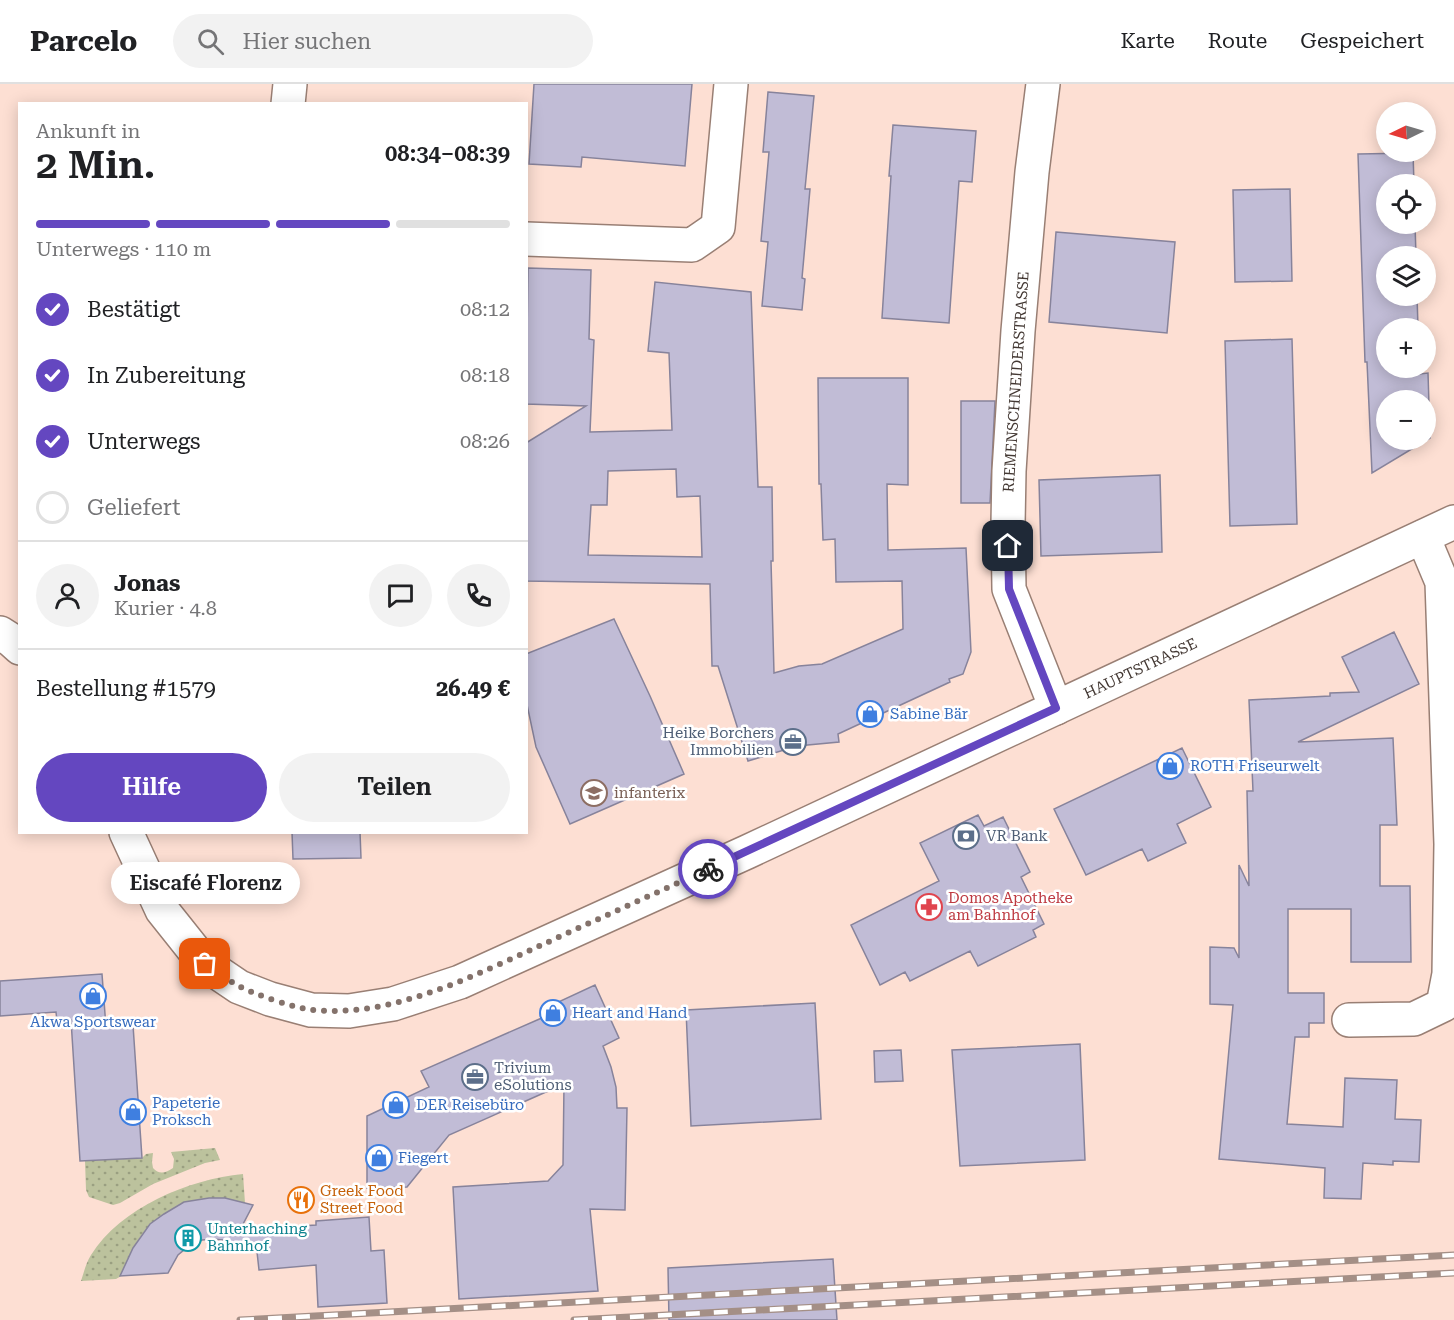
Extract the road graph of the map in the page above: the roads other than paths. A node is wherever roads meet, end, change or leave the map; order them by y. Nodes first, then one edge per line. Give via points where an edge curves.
1 (290, 84) edge
2 (731, 84) edge
3 (1043, 84) edge
4 (288, 102) edge
5 (528, 239) edge
6 (1454, 522) edge
7 (1423, 537) junction
8 (0, 633) edge
9 (18, 646) edge
10 (1056, 708) junction
11 (127, 834) edge
12 (1349, 1020) dead end

1 - 4 street
2 - 5 street via 718,226 692,244
3 - 10 street, RIEMENSCHNEIDERSTRASSE via 1019,319 1009,471 1009,589
6 - 7 street, HAUPTSTRASSE
7 - 10 street, HAUPTSTRASSE
7 - 12 street via 1442,582 1451,844 1449,974 1443,1005 1414,1019
8 - 9 street
10 - 11 street, HAUPTSTRASSE via 460,982 393,1004 349,1011 311,1010 270,999 239,987 205,964 162,910

